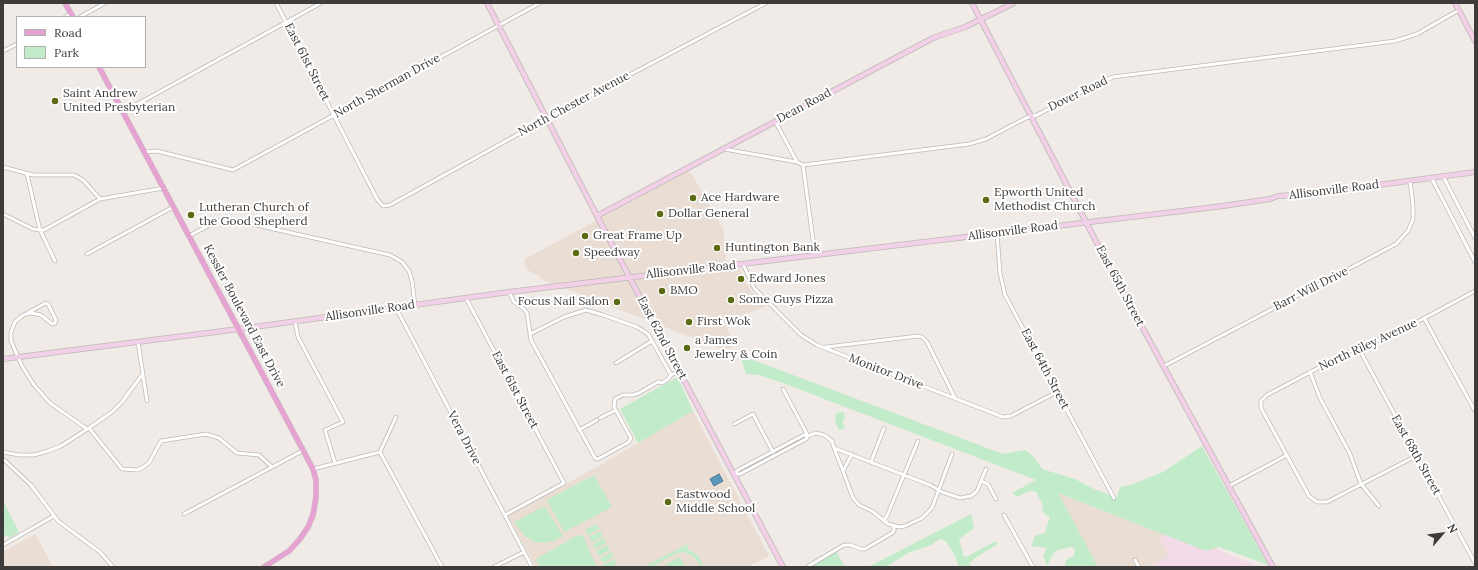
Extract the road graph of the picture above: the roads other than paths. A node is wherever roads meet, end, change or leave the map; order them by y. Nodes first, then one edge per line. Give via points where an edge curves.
1 (65, 3) edge
2 (105, 3) edge
3 (276, 3) edge
4 (321, 3) edge
5 (487, 3) edge
6 (540, 3) edge
7 (766, 3) edge
8 (972, 3) edge
9 (1014, 3) edge
10 (1455, 3) edge
11 (1459, 10) junction
12 (72, 15) edge
13 (82, 16) edge
14 (981, 20) junction
15 (286, 22) junction
16 (498, 25) junction
17 (1475, 41) edge
18 (16, 45) edge
19 (3, 52) edge
20 (100, 68) edge
21 (123, 112) junction
22 (334, 115) junction
23 (1031, 117) junction
24 (546, 119) junction
25 (775, 121) junction
26 (722, 149) junction
27 (144, 152) junction
28 (797, 162) junction
29 (803, 165) junction
30 (3, 168) edge
31 (1475, 172) edge
32 (27, 174) junction
33 (1443, 176) junction
34 (1431, 177) junction
35 (1410, 180) junction
36 (164, 188) junction
37 (100, 199) junction
38 (174, 206) junction
39 (383, 206) joint
40 (3, 214) edge
41 (597, 216) junction
42 (1086, 222) junction
43 (40, 230) junction
44 (997, 233) junction
45 (189, 236) junction
46 (1475, 238) edge
47 (87, 254) dead end
48 (815, 255) junction
49 (55, 261) dead end
50 (1475, 262) edge
51 (743, 264) junction
52 (630, 277) junction
53 (1475, 291) edge
54 (509, 292) junction
55 (466, 298) junction
56 (415, 306) junction
57 (396, 308) junction
58 (26, 314) junction
59 (1424, 318) junction
60 (295, 322) junction
61 (239, 329) junction
62 (530, 334) junction
63 (652, 341) junction
64 (138, 342) junction
65 (1358, 347) junction
66 (824, 348) junction
67 (17, 357) junction
68 (3, 359) edge
69 (616, 364) dead end
70 (1164, 366) junction
71 (679, 371) junction
72 (1310, 372) junction
73 (142, 375) junction
74 (671, 375) junction
75 (783, 389) dead end
76 (1057, 392) junction
77 (955, 399) junction
78 (147, 401) dead end
79 (616, 410) junction
80 (1475, 412) edge
81 (396, 417) dead end
82 (600, 418) dead end
83 (597, 420) dead end
84 (734, 424) dead end
85 (884, 428) dead end
86 (88, 429) junction
87 (579, 430) junction
88 (808, 436) junction
89 (918, 441) dead end
90 (834, 448) junction
91 (304, 450) junction
92 (773, 451) junction
93 (3, 452) edge
94 (380, 452) junction
95 (852, 454) junction
96 (952, 454) dead end
97 (775, 455) junction
98 (1287, 455) junction
99 (1416, 456) junction
100 (3, 459) edge
101 (871, 462) junction
102 (335, 463) junction
103 (272, 467) junction
104 (313, 469) junction
105 (986, 469) dead end
106 (843, 471) junction
107 (734, 474) junction
108 (904, 475) junction
109 (981, 481) junction
110 (1361, 484) junction
111 (1229, 486) junction
112 (938, 490) junction
113 (1114, 498) dead end
114 (996, 499) dead end
115 (1379, 506) dead end
116 (184, 514) dead end
117 (505, 515) junction
118 (1004, 515) dead end
119 (54, 516) junction
120 (884, 520) junction
121 (894, 526) junction
122 (3, 545) edge
123 (524, 552) junction
124 (1135, 560) dead end
125 (1475, 563) edge
126 (113, 567) edge
127 (264, 567) edge
128 (442, 567) edge
129 (494, 567) edge
130 (532, 567) edge
131 (783, 567) edge
132 (807, 567) edge
133 (1033, 567) edge
134 (1139, 567) edge
135 (1273, 567) edge

1 - 12 main road
2 - 13 street
3 - 15 street, East 61st Street
4 - 15 street
5 - 16 street, East 62nd Street
6 - 16 street, North Sherman Drive
7 - 24 street, North Chester Avenue
8 - 14 street, East 65th Street
9 - 14 street, Dean Road
10 - 11 street
11 - 17 street
11 - 23 street, Dover Road via 1417,34 1395,41 1116,76
14 - 23 street, East 65th Street
14 - 25 street, Dean Road via 933,38
15 - 21 street
15 - 22 street, East 61st Street
16 - 22 street, North Sherman Drive
16 - 24 street, East 62nd Street
18 - 19 street
20 - 21 main road, Kessler Boulevard East Drive
21 - 27 main road, Kessler Boulevard East Drive
22 - 27 street, North Sherman Drive via 233,170 157,151
22 - 39 street, East 61st Street
23 - 29 street, Dover Road via 972,143
23 - 42 street, East 65th Street
24 - 39 street, North Chester Avenue via 393,203
24 - 41 street, East 62nd Street
25 - 26 street, Dean Road
25 - 28 street
26 - 28 street
26 - 41 street, Dean Road
27 - 36 main road, Kessler Boulevard East Drive
28 - 29 street
29 - 48 street
30 - 32 street
31 - 33 street, Allisonville Road
32 - 37 street via 74,175 83,180
32 - 43 street
33 - 34 street, Allisonville Road
33 - 46 street
34 - 35 street, Allisonville Road
34 - 50 street
35 - 42 street, Allisonville Road
35 - 70 street, Barr Will Drive via 1412,218 1408,231 1396,244
36 - 37 street
36 - 38 main road, Kessler Boulevard East Drive
37 - 43 street via 49,228
38 - 45 main road, Kessler Boulevard East Drive
38 - 47 street
40 - 43 street
41 - 52 street, East 62nd Street
42 - 44 street, Allisonville Road
42 - 70 street, East 65th Street
43 - 49 street
44 - 48 street, Allisonville Road
44 - 76 street, East 64th Street via 1004,292
45 - 56 street via 217,221 229,219 390,254 402,262 409,271
45 - 61 main road, Kessler Boulevard East Drive
48 - 51 street, Allisonville Road
51 - 52 street, Allisonville Road
51 - 66 street, Monitor Drive via 750,282 757,291 801,335
52 - 54 street, Allisonville Road
52 - 71 street, East 62nd Street
53 - 59 street, North Riley Avenue
54 - 55 street, Allisonville Road
54 - 62 street via 514,302 527,313
55 - 56 street, Allisonville Road
55 - 117 street, East 61st Street via 564,483
56 - 57 street, Allisonville Road
57 - 60 street, Allisonville Road
57 - 117 street, Vera Drive
58 - 58 street via 36,313 52,324 56,321 47,304
58 - 67 street via 16,322 11,332 11,341
59 - 65 street, North Riley Avenue via 1393,335
59 - 80 street
60 - 61 street, Allisonville Road
60 - 102 street via 298,337 343,422 326,430
61 - 64 street, Allisonville Road
61 - 91 main road, Kessler Boulevard East Drive
62 - 63 street via 564,317 586,310 637,327 648,334
62 - 87 street via 530,340
63 - 69 street
63 - 74 street
64 - 67 street, Allisonville Road
64 - 73 street
65 - 72 street, North Riley Avenue
65 - 99 street, East 68th Street
66 - 77 street, Monitor Drive
66 - 77 street via 922,337 927,342
67 - 68 street, Allisonville Road
67 - 86 street via 42,394
70 - 111 street, East 65th Street
71 - 74 street
71 - 107 street, East 62nd Street
72 - 98 street, North Riley Avenue via 1262,400 1261,408
72 - 110 street via 1320,398 1350,454
73 - 78 street
73 - 86 street via 116,408
74 - 79 street via 668,380 658,382 639,393 615,399
75 - 88 street
76 - 77 street, Monitor Drive via 1006,418
76 - 113 street, East 64th Street
79 - 82 street
79 - 87 street via 631,438 629,442 598,459 593,456
81 - 94 street
83 - 87 street
84 - 92 street via 753,414
85 - 101 street
86 - 93 street via 61,446 43,453 24,455
86 - 103 street via 122,469 137,470 149,463 161,441 206,434 219,438 237,453 258,455
88 - 90 street via 818,433 826,436 832,441
88 - 92 street via 804,435
88 - 97 street
89 - 108 street
90 - 95 street
90 - 106 street
91 - 103 street
91 - 104 main road, Kessler Boulevard East Drive
92 - 97 street
92 - 107 street
94 - 102 street
94 - 128 street
95 - 101 street
95 - 106 street
96 - 112 street
97 - 107 street via 740,474
98 - 110 street via 1309,496 1317,502 1327,502
98 - 111 street
99 - 110 street
99 - 125 street, East 68th Street
100 - 119 street via 26,480
101 - 108 street
102 - 104 street
103 - 116 street
104 - 127 main road, Kessler Boulevard East Drive via 316,496 308,527 289,551
105 - 109 street
106 - 120 street via 856,502
107 - 131 street, East 62nd Street
108 - 112 street
108 - 120 street
109 - 112 street via 975,493 967,498 958,498
109 - 114 street via 988,484
110 - 115 street
111 - 135 street, East 65th Street
112 - 121 street via 928,514 905,526
117 - 123 street, Vera Drive
118 - 133 street
119 - 122 street
119 - 126 street via 100,552
120 - 121 street
121 - 132 street via 892,533 865,549 844,545
123 - 129 street
123 - 130 street, Vera Drive
124 - 134 street

